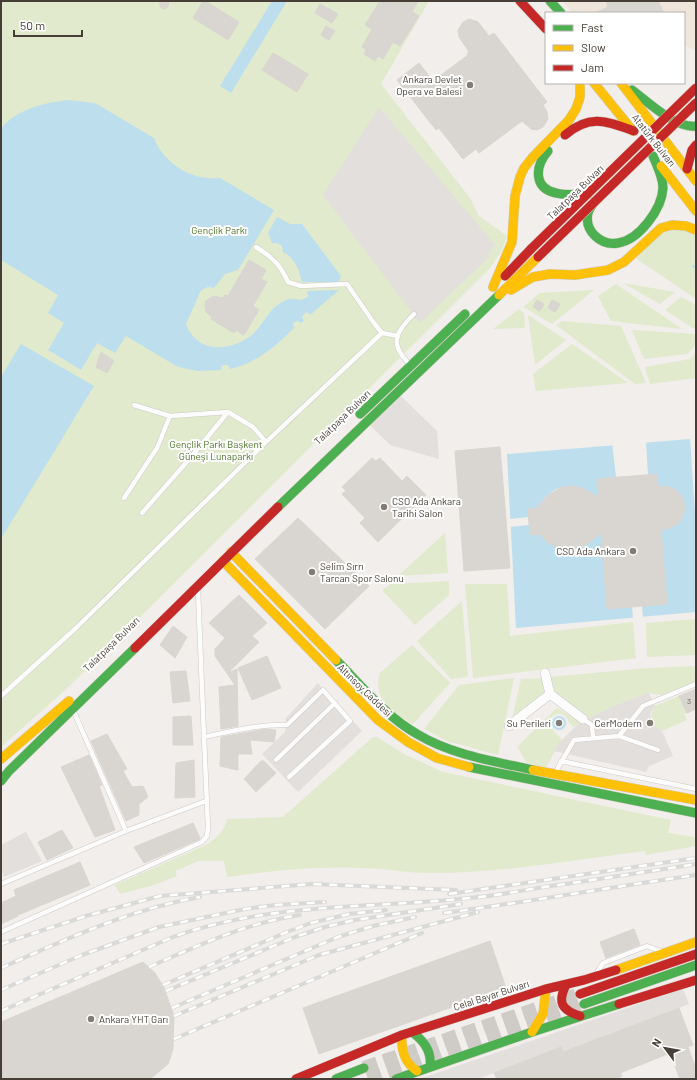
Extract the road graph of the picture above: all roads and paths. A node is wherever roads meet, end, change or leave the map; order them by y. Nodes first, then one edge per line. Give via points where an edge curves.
1 (520, 1) edge
2 (550, 1) edge
3 (560, 12) edge
4 (545, 27) edge
5 (696, 83) edge
6 (580, 84) edge
7 (595, 84) edge
8 (623, 84) edge
9 (623, 84) edge
10 (696, 88) edge
11 (680, 103) junction
12 (696, 104) edge
13 (696, 126) edge
14 (634, 131) junction
15 (696, 145) edge
16 (653, 156) junction
17 (687, 169) junction
18 (696, 181) edge
19 (588, 194) junction
20 (594, 201) junction
21 (696, 211) edge
22 (696, 230) edge
23 (256, 247) dead end
24 (494, 292) junction
25 (471, 308) dead end
26 (414, 314) dead end
27 (382, 333) junction
28 (398, 336) junction
29 (410, 366) junction
30 (134, 405) dead end
31 (228, 412) junction
32 (170, 416) junction
33 (353, 422) dead end
34 (266, 442) junction
35 (308, 466) dead end
36 (124, 498) dead end
37 (142, 513) dead end
38 (231, 552) junction
39 (223, 561) junction
40 (198, 587) junction
41 (545, 673) dead end
42 (696, 684) edge
43 (550, 694) junction
44 (1, 696) edge
45 (335, 703) junction
46 (73, 710) junction
47 (583, 719) joint
48 (509, 726) dead end
49 (619, 736) junction
50 (204, 737) junction
51 (592, 738) junction
52 (658, 750) dead end
53 (1, 759) edge
54 (276, 760) dead end
55 (561, 761) junction
56 (5, 774) edge
57 (554, 774) junction
58 (289, 777) dead end
59 (1, 781) edge
60 (551, 785) junction
61 (696, 788) edge
62 (206, 800) junction
63 (696, 800) edge
64 (696, 813) edge
65 (126, 831) junction
66 (1, 884) edge
67 (1, 932) edge
68 (696, 942) edge
69 (696, 954) edge
70 (696, 965) edge
71 (695, 983) edge
72 (566, 985) junction
73 (546, 989) junction
74 (580, 994) tunnel mouth
75 (584, 1004) tunnel mouth
76 (580, 1016) junction
77 (412, 1032) junction
78 (532, 1032) junction
79 (402, 1035) junction
80 (430, 1067) junction
81 (364, 1068) tunnel mouth
82 (417, 1071) junction
83 (296, 1079) edge
84 (336, 1079) edge
85 (396, 1079) edge

1 - 4 main road
2 - 3 main road
5 - 11 street
6 - 24 main road via 580,101 576,112 524,169 515,191 512,244 498,272
7 - 14 main road, Atatürk Bulvarı
8 - 13 main road via 677,122 689,127
9 - 17 main road, Atatürk Bulvarı
10 - 11 main road, Talatpaşa Bulvarı, bridge
11 - 19 main road, Talatpaşa Bulvarı, bridge
12 - 20 main road, Talatpaşa Bulvarı, bridge
14 - 16 main road, Atatürk Bulvarı
14 - 19 main road via 592,120 584,122 572,128 545,154 537,170 538,178 548,190 564,194
15 - 17 main road
16 - 20 main road, bridge via 662,176 662,194 652,216 628,240 606,243 592,234 588,214
16 - 21 main road, Atatürk Bulvarı
17 - 18 main road, Atatürk Bulvarı
19 - 24 main road, Talatpaşa Bulvarı, bridge via 532,249
20 - 24 main road, Talatpaşa Bulvarı, bridge via 538,257
22 - 24 main road via 672,225 661,228 624,262 608,270 533,277 516,288
23 - 27 lane via 273,259 283,270 288,282 301,286 347,284
24 - 38 main road, Talatpaşa Bulvarı
25 - 29 main road, Talatpaşa Bulvarı
26 - 28 lane via 402,326
27 - 28 lane
27 - 34 lane
28 - 29 lane via 398,348
29 - 33 main road, Talatpaşa Bulvarı
30 - 32 lane
31 - 32 lane
31 - 34 lane via 253,427
31 - 37 lane
32 - 36 lane via 157,448
34 - 44 lane via 76,628
35 - 53 main road, Talatpaşa Bulvarı via 69,700
38 - 39 main road, Talatpaşa Bulvarı
38 - 57 main road, Altınsoy Caddesi via 388,713 416,734 447,749 477,758
39 - 40 main road, Talatpaşa Bulvarı
39 - 60 main road, Altınsoy Caddesi via 378,720 408,742 438,758
40 - 46 main road, Talatpaşa Bulvarı
40 - 50 lane
41 - 43 street
42 - 49 lane via 643,706
43 - 47 street
43 - 48 street
45 - 50 lane via 324,690 287,725 269,724
45 - 54 lane
45 - 58 lane via 350,721
46 - 56 main road, Talatpaşa Bulvarı
46 - 65 lane
47 - 51 lane via 592,725
49 - 51 lane
49 - 52 lane
50 - 62 lane
51 - 55 lane via 574,740
55 - 57 lane
55 - 61 lane
56 - 59 main road, Talatpaşa Bulvarı
57 - 60 main road
57 - 63 main road, Altınsoy Caddesi
60 - 64 main road, Altınsoy Caddesi
62 - 65 lane
62 - 67 lane via 208,827 207,836 202,842
65 - 66 lane
68 - 72 main road, Celal Bayar Bulvarı
69 - 74 main road
70 - 75 main road
71 - 76 main road
72 - 73 main road, Celal Bayar Bulvarı
72 - 76 main road via 560,997 561,1004 569,1013
73 - 77 main road, Celal Bayar Bulvarı
73 - 78 main road via 543,1014
76 - 78 main road
77 - 79 main road, Celal Bayar Bulvarı
77 - 80 main road via 427,1046
78 - 80 main road
79 - 82 main road via 402,1052 412,1068
79 - 83 main road, Celal Bayar Bulvarı
80 - 82 main road
81 - 84 main road
82 - 85 main road

